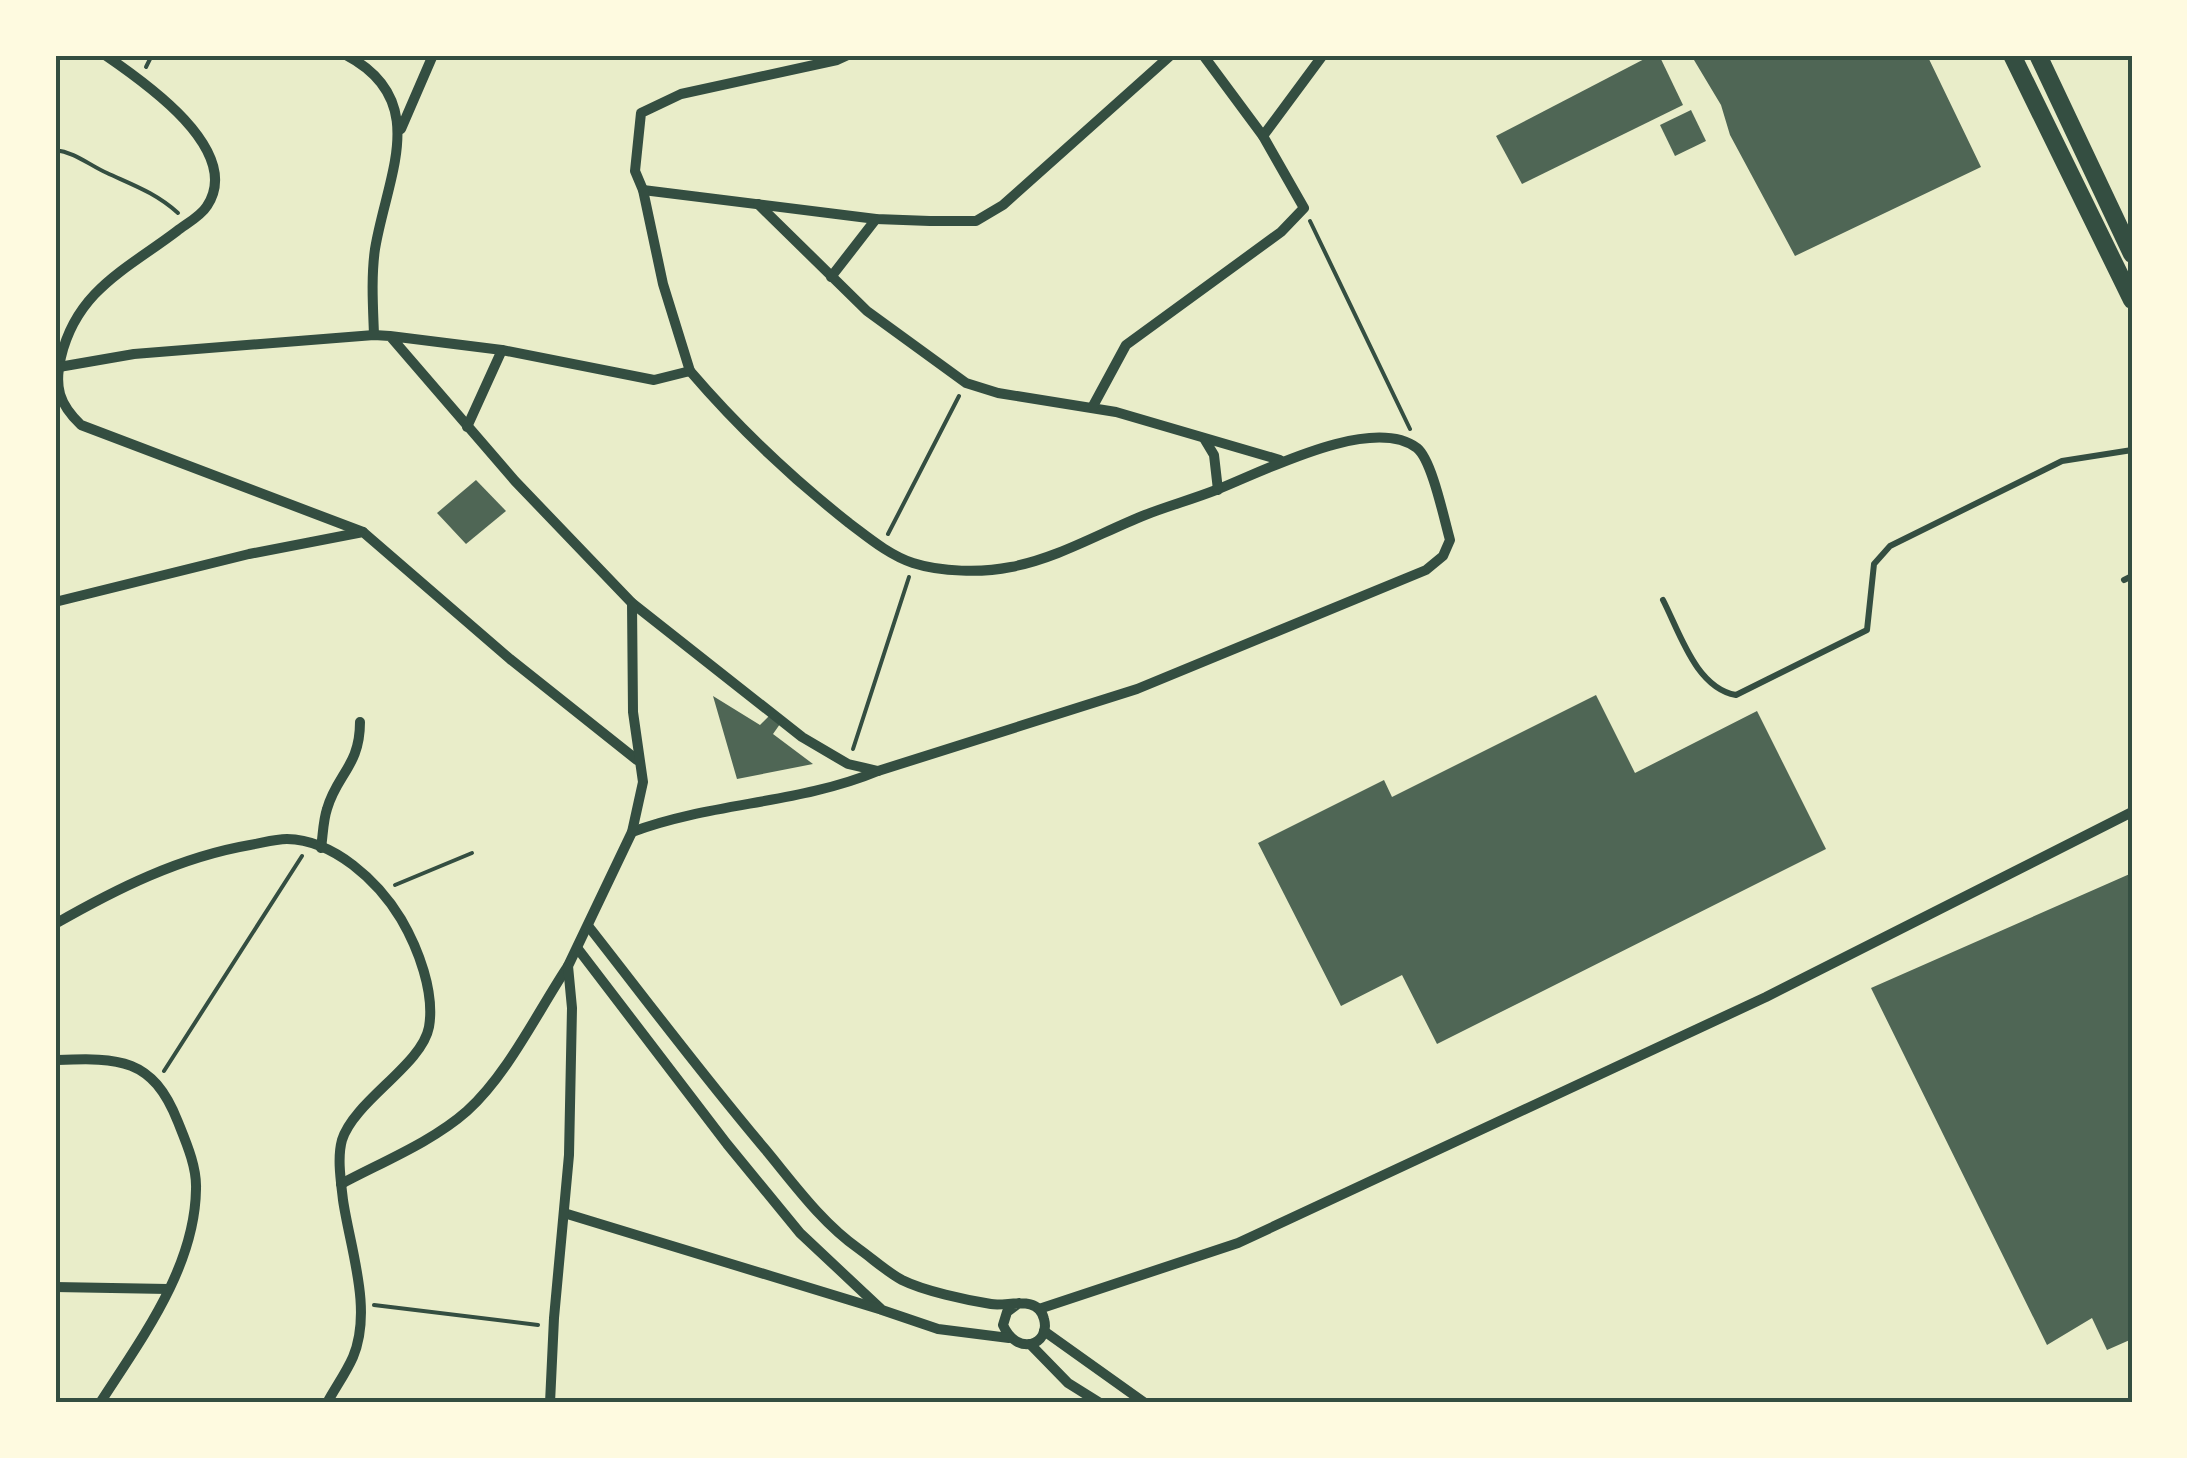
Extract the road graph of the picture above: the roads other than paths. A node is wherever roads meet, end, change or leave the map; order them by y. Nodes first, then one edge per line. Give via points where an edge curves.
1 (104, 55) edge
2 (366, 55) edge
3 (433, 55) edge
4 (848, 55) edge
5 (1171, 55) edge
6 (1203, 55) edge
7 (1323, 55) edge
8 (2012, 55) edge
9 (2038, 55) edge
10 (350, 57) edge
11 (401, 130) junction
12 (1263, 136) junction
13 (643, 190) junction
14 (758, 204) junction
15 (876, 219) junction
16 (2132, 254) edge
17 (831, 277) junction
18 (2132, 300) edge
19 (374, 335) junction
20 (390, 336) junction
21 (502, 350) junction
22 (59, 367) junction
23 (690, 372) junction
24 (56, 393) edge
25 (1093, 406) junction
26 (467, 427) junction
27 (1204, 440) junction
28 (2132, 450) edge
29 (1281, 460) junction
30 (1218, 490) junction
31 (363, 532) junction
32 (1663, 600) dead end
33 (55, 602) edge
34 (632, 603) junction
35 (360, 722) dead end
36 (637, 760) junction
37 (878, 770) junction
38 (2132, 812) edge
39 (632, 832) junction
40 (315, 846) junction
41 (55, 924) edge
42 (589, 927) junction
43 (578, 950) junction
44 (568, 966) junction
45 (55, 1060) edge
46 (341, 1184) junction
47 (564, 1213) junction
48 (55, 1287) edge
49 (168, 1289) junction
50 (1019, 1303) junction
51 (1039, 1309) junction
52 (882, 1310) junction
53 (1044, 1330) junction
54 (1009, 1338) junction
55 (1030, 1344) junction
56 (100, 1403) edge
57 (327, 1403) edge
58 (550, 1403) edge
59 (1100, 1403) edge
60 (1145, 1403) edge

1 - 22 street via 199,135 212,160 213,184 208,206 86,302
2 - 10 street
3 - 11 street
4 - 13 street via 647,108 635,170
5 - 15 street via 1003,205 976,221
6 - 12 street
7 - 12 street
8 - 18 main road
9 - 16 main road
10 - 11 street via 390,94
11 - 19 street via 375,249
12 - 25 street via 1304,208 1126,345
13 - 14 street
13 - 23 street
14 - 15 street
14 - 17 street
15 - 17 street
17 - 25 street via 966,383 998,394
19 - 20 street
19 - 22 street via 134,354
20 - 21 street
20 - 26 street
21 - 23 street via 654,380
21 - 26 street
22 - 24 street
23 - 30 street via 807,490 881,547 914,563 1008,568
24 - 31 street via 81,425
25 - 27 street
26 - 34 street
27 - 29 street
27 - 30 street via 1214,455
28 - 32 lane via 2062,461 1890,546 1874,564 1866,630 1736,696 1705,678
29 - 30 street
29 - 37 street via 1366,438 1395,438 1419,449 1450,540 1443,556 1426,570 1137,689
31 - 33 street
31 - 36 street
34 - 36 street
34 - 37 street via 802,737 848,764
35 - 40 street via 352,765 335,790
36 - 39 street via 643,782
37 - 39 street via 845,784
38 - 51 street via 1766,998 1238,1243
39 - 42 street
40 - 41 street via 288,839 212,852
40 - 46 street via 339,855 382,893 412,938 430,1008 419,1047 342,1140
42 - 43 street
42 - 50 street via 833,1230 903,1281 995,1305
43 - 44 street
43 - 52 street via 800,1233
44 - 46 street via 468,1110
44 - 47 street
45 - 49 street via 127,1062 158,1082 188,1148 196,1186 190,1234
46 - 57 street via 361,1322 354,1355
47 - 52 street
47 - 58 street
48 - 49 street
49 - 56 street
50 - 51 street
50 - 54 street via 1003,1325
51 - 53 street
52 - 54 street via 938,1329
53 - 55 street
53 - 60 street
54 - 55 street
55 - 59 street via 1068,1383

